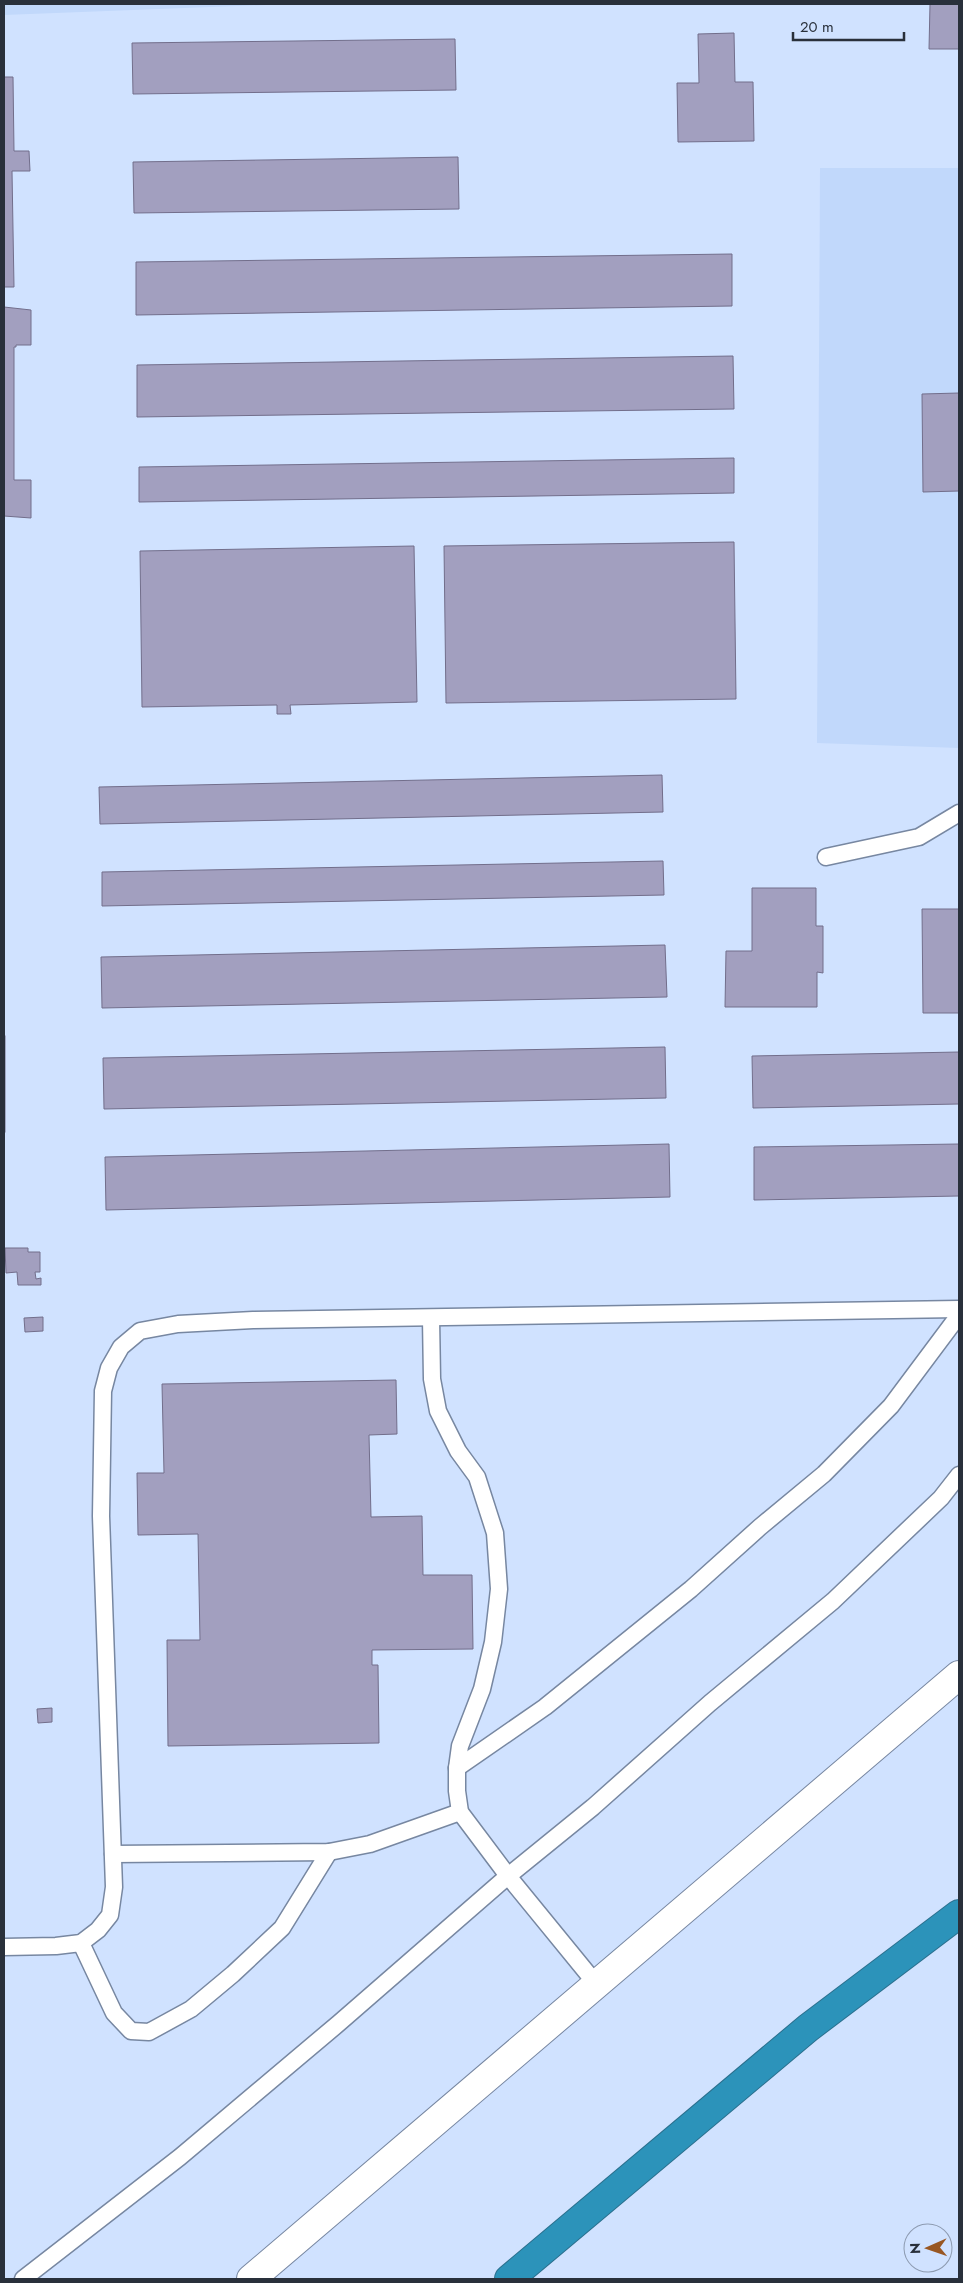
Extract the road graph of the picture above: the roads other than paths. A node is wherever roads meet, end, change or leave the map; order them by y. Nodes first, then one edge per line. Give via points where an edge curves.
1 (959, 813) edge
2 (826, 857) dead end
3 (959, 1309) edge
4 (959, 1315) edge
5 (431, 1318) junction
6 (959, 1475) edge
7 (959, 1675) edge
8 (457, 1768) junction
9 (460, 1812) junction
10 (329, 1852) junction
11 (113, 1854) junction
12 (508, 1876) junction
13 (959, 1914) edge
14 (80, 1944) junction
15 (4, 1948) edge
16 (597, 1985) junction
17 (23, 2279) edge
18 (251, 2279) edge
19 (509, 2279) edge

1 - 2 lane via 919,837
3 - 5 lane
4 - 8 lane via 891,1406 824,1474 691,1590 545,1707
5 - 8 lane via 432,1379 438,1411 458,1451 476,1477 495,1533 499,1589 493,1642 482,1689 460,1746
5 - 11 lane via 178,1324 140,1331 121,1347 109,1368 103,1391 102,1516
6 - 12 lane via 941,1498 833,1601
7 - 16 street
8 - 9 lane
9 - 10 lane via 370,1844
9 - 12 lane
10 - 11 lane
10 - 14 lane via 282,1928 190,2009 149,2032 131,2031 114,2012
11 - 14 lane via 114,1887 110,1915
12 - 16 lane
12 - 17 lane via 180,2157
13 - 19 highway via 808,2028
14 - 15 lane
16 - 18 street

